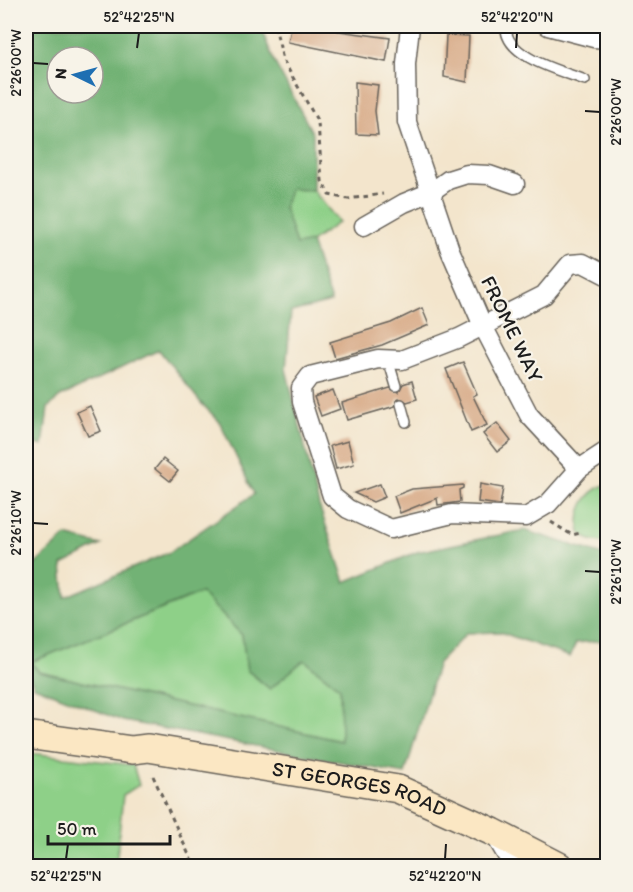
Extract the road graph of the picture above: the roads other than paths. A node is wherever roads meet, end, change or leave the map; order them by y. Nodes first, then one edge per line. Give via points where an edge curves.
1 (410, 26) edge
2 (506, 26) edge
3 (548, 26) edge
4 (608, 39) edge
5 (585, 80) dead end
6 (515, 184) dead end
7 (431, 192) junction
8 (364, 226) dead end
9 (608, 276) edge
10 (483, 326) junction
11 (388, 359) junction
12 (396, 386) dead end
13 (401, 404) dead end
14 (406, 422) dead end
15 (608, 450) edge
16 (579, 469) junction
17 (26, 718) edge
18 (26, 735) edge
19 (148, 748) junction
20 (493, 832) junction
21 (549, 864) edge
22 (513, 867) edge

1 - 7 street, FROME WAY via 407,122
2 - 5 lane via 508,40 527,57
3 - 4 street
6 - 7 street via 489,174 467,174 448,180
7 - 8 street
7 - 10 street, FROME WAY via 450,250
9 - 10 street via 583,263 570,264 548,293
10 - 11 street via 402,360
10 - 16 street, FROME WAY via 530,415
11 - 12 lane
11 - 16 street via 310,376 301,388 332,496 348,509 390,529 452,513 526,517
13 - 14 lane
15 - 16 street
17 - 19 street, ST GEORGES ROAD via 135,741
18 - 19 street, ST GEORGES ROAD via 132,750
19 - 20 street, ST GEORGES ROAD via 398,789
20 - 21 street, ST GEORGES ROAD
20 - 22 street

